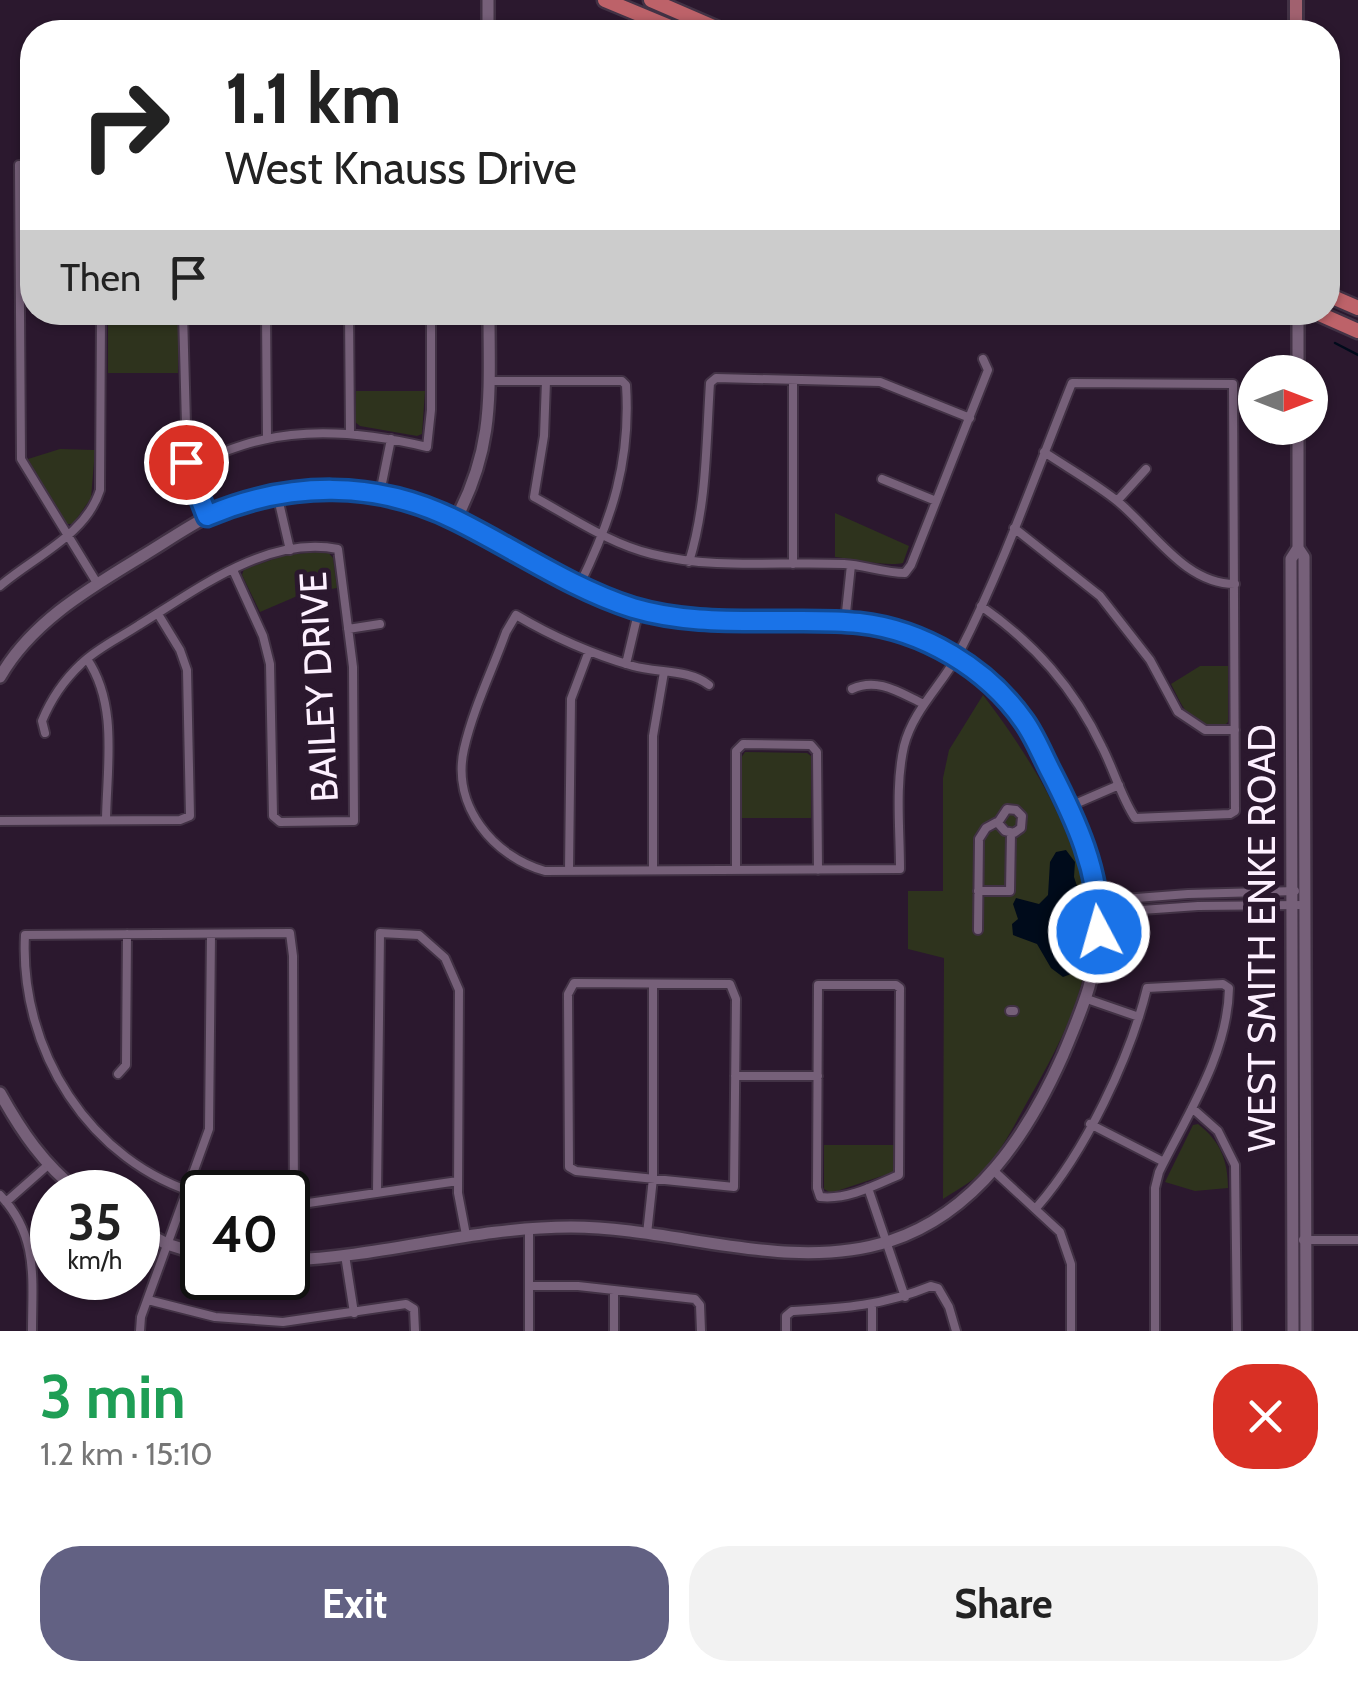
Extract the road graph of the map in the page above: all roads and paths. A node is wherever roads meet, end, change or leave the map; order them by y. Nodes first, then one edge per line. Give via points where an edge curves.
1 (605, 0) edge
2 (651, 0) edge
3 (653, 20) edge
4 (697, 20) edge
5 (20, 165) edge
6 (20, 263) edge
7 (21, 325) edge
8 (101, 325) edge
9 (183, 325) edge
10 (266, 325) edge
11 (349, 325) edge
12 (431, 325) edge
13 (489, 325) edge
14 (1298, 325) edge
15 (1298, 355) edge
16 (983, 359) dead end
17 (793, 380) junction
18 (490, 381) junction
19 (546, 381) junction
20 (970, 418) junction
21 (350, 434) junction
22 (268, 438) junction
23 (391, 439) junction
24 (1298, 445) edge
25 (1044, 452) junction
26 (187, 463) junction
27 (1146, 469) dead end
28 (882, 480) dead end
29 (380, 493) junction
30 (278, 494) junction
31 (936, 501) junction
32 (1118, 501) junction
33 (207, 516) junction
34 (456, 520) junction
35 (1014, 528) junction
36 (604, 534) junction
37 (67, 536) junction
38 (290, 550) junction
39 (689, 562) junction
40 (793, 564) junction
41 (850, 565) junction
42 (233, 570) junction
43 (1, 583) edge
44 (97, 584) junction
45 (1235, 584) junction
46 (579, 586) junction
47 (980, 606) junction
48 (639, 609) junction
49 (158, 614) junction
50 (846, 622) junction
51 (380, 624) dead end
52 (348, 630) junction
53 (588, 650) junction
54 (957, 657) junction
55 (87, 659) junction
56 (626, 664) junction
57 (664, 672) junction
58 (0, 677) edge
59 (709, 685) dead end
60 (852, 688) dead end
61 (924, 704) junction
62 (1235, 730) junction
63 (45, 733) dead end
64 (1119, 785) junction
65 (1068, 807) junction
66 (106, 819) junction
67 (0, 821) edge
68 (999, 822) junction
69 (1011, 833) junction
70 (653, 870) junction
71 (736, 870) junction
72 (818, 870) junction
73 (570, 872) junction
74 (978, 891) junction
75 (1299, 898) junction
76 (1098, 907) junction
77 (978, 930) dead end
78 (127, 934) junction
79 (211, 934) junction
80 (652, 984) junction
81 (1087, 999) junction
82 (1140, 1016) junction
83 (118, 1074) dead end
84 (735, 1076) junction
85 (818, 1076) junction
86 (0, 1093) edge
87 (1192, 1108) junction
88 (1090, 1124) junction
89 (1164, 1162) junction
90 (48, 1165) junction
91 (54, 1170) edge
92 (194, 1170) edge
93 (291, 1170) edge
94 (994, 1170) junction
95 (652, 1178) junction
96 (458, 1180) junction
97 (180, 1188) edge
98 (868, 1188) junction
99 (376, 1193) junction
100 (3, 1199) edge
101 (310, 1203) edge
102 (1037, 1207) junction
103 (180, 1210) edge
104 (529, 1228) junction
105 (647, 1234) junction
106 (466, 1235) junction
107 (160, 1240) edge
108 (1299, 1240) junction
109 (1358, 1240) edge
110 (886, 1242) junction
111 (167, 1244) junction
112 (180, 1248) edge
113 (345, 1254) junction
114 (310, 1258) edge
115 (160, 1265) edge
116 (529, 1286) junction
117 (614, 1290) junction
118 (904, 1297) junction
119 (148, 1300) joint
120 (872, 1305) junction
121 (354, 1313) junction
122 (233, 1319) junction
123 (32, 1331) edge
124 (140, 1331) edge
125 (232, 1331) edge
126 (415, 1331) edge
127 (529, 1331) edge
128 (614, 1331) edge
129 (700, 1331) edge
130 (786, 1331) edge
131 (872, 1331) edge
132 (956, 1331) edge
133 (1071, 1331) edge
134 (1155, 1331) edge
135 (1237, 1331) edge
136 (1293, 1331) edge
137 (1306, 1331) edge

1 - 3 highway
2 - 4 highway
5 - 6 street
7 - 37 street via 22,458
8 - 37 street via 100,490 84,523
9 - 26 street
10 - 22 street
11 - 21 street
12 - 23 street via 427,446
13 - 18 street
14 - 15 street
16 - 20 street via 988,370
17 - 20 street via 880,382
17 - 39 street via 716,378 710,384 709,438
17 - 40 street
18 - 19 street
18 - 34 street via 485,450
19 - 36 street via 534,496
19 - 36 street via 626,385 624,454
20 - 31 street
21 - 22 street
21 - 23 street
22 - 26 street
23 - 29 street
24 - 75 street, WEST SMITH ENKE ROAD via 1298,548 1304,557
25 - 32 street
25 - 35 street
25 - 45 street via 1076,380 1233,384
26 - 33 street
27 - 32 street
28 - 31 street
29 - 30 street via 330,488
29 - 34 street
30 - 33 street
30 - 38 street
31 - 41 street via 905,573
32 - 45 street via 1186,568
33 - 44 street
34 - 46 street
35 - 47 street
35 - 62 street via 1100,596 1150,660 1178,712 1206,730
36 - 39 street
36 - 46 street
37 - 43 street
37 - 44 street
38 - 42 street
38 - 52 street, BAILEY DRIVE via 338,549
39 - 40 street
40 - 41 street
41 - 50 street
42 - 49 street
42 - 52 street, BAILEY DRIVE via 270,664 273,816 280,822 354,821
44 - 58 street via 40,625
45 - 62 street
46 - 48 street
47 - 54 street
47 - 64 street via 1013,629 1067,685
48 - 50 street via 710,622
48 - 56 street
49 - 55 street
49 - 66 street via 187,670 190,816
50 - 54 street via 910,634
51 - 52 street
53 - 56 street
53 - 73 street via 572,699
53 - 73 street via 516,615 464,750 464,784 484,834 517,861
54 - 61 street
54 - 65 street via 1025,721
55 - 63 street via 52,696 42,721
55 - 66 street via 106,705
56 - 57 street
57 - 59 street
57 - 70 street via 652,736
60 - 61 street via 884,685
61 - 72 street via 904,744 900,869
62 - 64 street via 1230,814 1141,820
64 - 65 street
65 - 76 street via 1087,848
66 - 67 street
68 - 69 street
68 - 69 street via 1007,809 1019,812 1021,828
68 - 74 street via 980,839
69 - 74 street via 1010,891
70 - 71 street
70 - 73 street
71 - 72 street
71 - 72 street via 735,755 743,744 814,748
74 - 77 street
75 - 76 street
75 - 76 street
75 - 108 street, WEST SMITH ENKE ROAD
76 - 81 street
78 - 79 street
78 - 83 street via 126,1065
78 - 97 street via 25,935 28,1004 60,1084 91,1126 151,1174
79 - 92 street via 211,1109
79 - 93 street via 290,933
80 - 84 street via 733,987
80 - 95 street
80 - 95 street via 574,983 570,989 570,1167
81 - 82 street
81 - 94 street via 1057,1068
82 - 87 street via 1147,988 1229,988 1225,1022
82 - 88 street
84 - 85 street
84 - 95 street via 734,1187
85 - 98 street via 820,1197
85 - 98 street via 818,985 900,988 898,1175
86 - 90 street
87 - 89 street
87 - 135 street via 1218,1131 1235,1164
88 - 89 street
88 - 102 street
89 - 134 street via 1154,1201
90 - 91 street
90 - 100 street
94 - 102 street
94 - 110 street via 933,1222
95 - 105 street
96 - 99 street
96 - 99 street via 459,990 445,958 420,936 380,934
96 - 106 street
98 - 110 street
99 - 101 street
100 - 123 street via 29,1240
102 - 133 street via 1067,1248
103 - 111 street
104 - 105 street
104 - 106 street
104 - 116 street
105 - 110 street via 807,1254
106 - 113 street
107 - 111 street
108 - 109 street
108 - 136 street, WEST SMITH ENKE ROAD
108 - 137 street, WEST SMITH ENKE ROAD
110 - 118 street
111 - 112 street
111 - 115 street
113 - 114 street
113 - 121 street
116 - 117 street
116 - 127 street
117 - 128 street
117 - 129 street via 694,1299
118 - 120 street
118 - 132 street via 938,1288
119 - 122 street
119 - 124 street
120 - 130 street via 792,1311
120 - 131 street
121 - 122 street via 323,1321
121 - 126 street via 406,1304 414,1309
122 - 125 street

